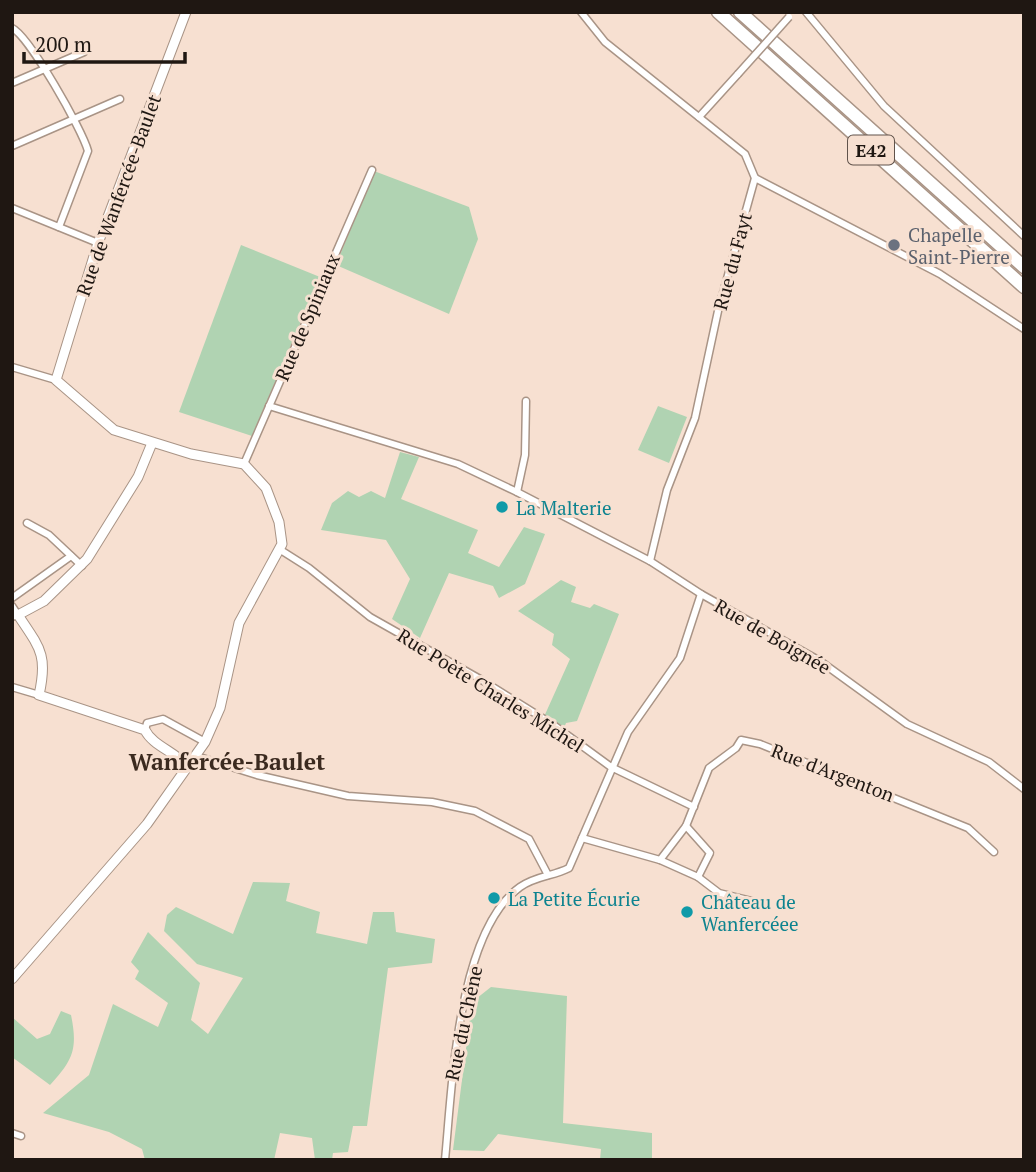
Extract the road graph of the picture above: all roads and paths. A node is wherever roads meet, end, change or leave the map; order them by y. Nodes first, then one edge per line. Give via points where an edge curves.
1 (186, 12) edge
2 (581, 12) edge
3 (718, 12) edge
4 (740, 12) edge
5 (806, 12) edge
6 (791, 15) edge
7 (12, 28) edge
8 (84, 51) dead end
9 (44, 69) junction
10 (12, 83) edge
11 (120, 99) dead end
12 (699, 117) junction
13 (73, 120) junction
14 (12, 146) edge
15 (372, 170) dead end
16 (755, 178) junction
17 (12, 208) edge
18 (59, 227) junction
19 (1024, 236) edge
20 (97, 243) junction
21 (1024, 267) edge
22 (1024, 287) edge
23 (1024, 329) edge
24 (12, 367) edge
25 (56, 380) junction
26 (526, 401) dead end
27 (269, 406) junction
28 (152, 443) junction
29 (244, 464) junction
30 (517, 492) junction
31 (27, 523) dead end
32 (279, 549) junction
33 (71, 556) junction
34 (650, 561) junction
35 (82, 566) junction
36 (701, 594) junction
37 (12, 598) edge
38 (12, 606) edge
39 (15, 616) edge
40 (12, 687) edge
41 (39, 695) junction
42 (145, 730) junction
43 (205, 742) junction
44 (196, 756) junction
45 (186, 765) junction
46 (611, 767) junction
47 (1024, 789) edge
48 (694, 807) junction
49 (686, 826) junction
50 (582, 838) junction
51 (994, 852) dead end
52 (660, 860) junction
53 (548, 875) junction
54 (698, 877) junction
55 (752, 901) dead end
56 (12, 979) edge
57 (12, 1133) edge
58 (21, 1136) dead end
59 (446, 1160) edge

1 - 20 main road, Rue de Wanfercée-Baulet
2 - 12 street via 605,42
3 - 22 highway, E42
4 - 21 highway, E42
5 - 19 street via 884,106
6 - 12 street, bridge
7 - 9 street via 21,32
8 - 9 street
9 - 10 street
9 - 13 street
11 - 13 street
12 - 16 street via 745,154
13 - 14 street
13 - 18 street via 88,151
15 - 27 street, Rue de Spiniaux
16 - 23 street via 940,274
16 - 34 street, Rue du Fayt via 718,311 695,418 667,490
17 - 18 street
18 - 20 street
20 - 25 main road, Rue de Wanfercée-Baulet
24 - 25 street
25 - 28 main road via 108,427
26 - 30 street via 525,455
27 - 29 street, Rue de Spiniaux
27 - 30 street, Rue de Boignée via 458,464
28 - 29 main road
28 - 35 main road via 134,484
29 - 32 main road via 259,478 271,501 279,522
30 - 34 street, Rue de Boignée
31 - 33 street via 49,535
32 - 43 main road via 239,623 219,708
32 - 46 street, Rue Poète Charles Michel via 370,617 480,679
33 - 35 street
33 - 37 street
34 - 36 street, Rue de Boignée
35 - 39 main road via 44,601
36 - 46 street, Rue du Chêne via 680,658 628,732
36 - 47 street, Rue de Boignée via 821,662 907,724 989,762
38 - 39 street
39 - 41 main road via 43,655
40 - 41 street
41 - 42 main road
42 - 43 street via 154,720 173,724
42 - 45 main road
43 - 44 main road
44 - 45 main road
44 - 53 street via 348,796 432,802 475,811 529,839
45 - 56 main road via 147,824
46 - 48 street, Rue Poète Charles Michel
46 - 50 street, Rue du Chêne
48 - 49 street
48 - 51 street, Rue d'Argenton via 709,768 741,740 922,807 968,828
49 - 52 street
49 - 54 street via 710,853
50 - 52 street
50 - 53 street, Rue du Chêne via 569,868
52 - 54 street
53 - 59 street, Rue du Chêne via 520,887 505,901 479,949 462,1010 448,1097
54 - 55 street via 719,893
57 - 58 street

